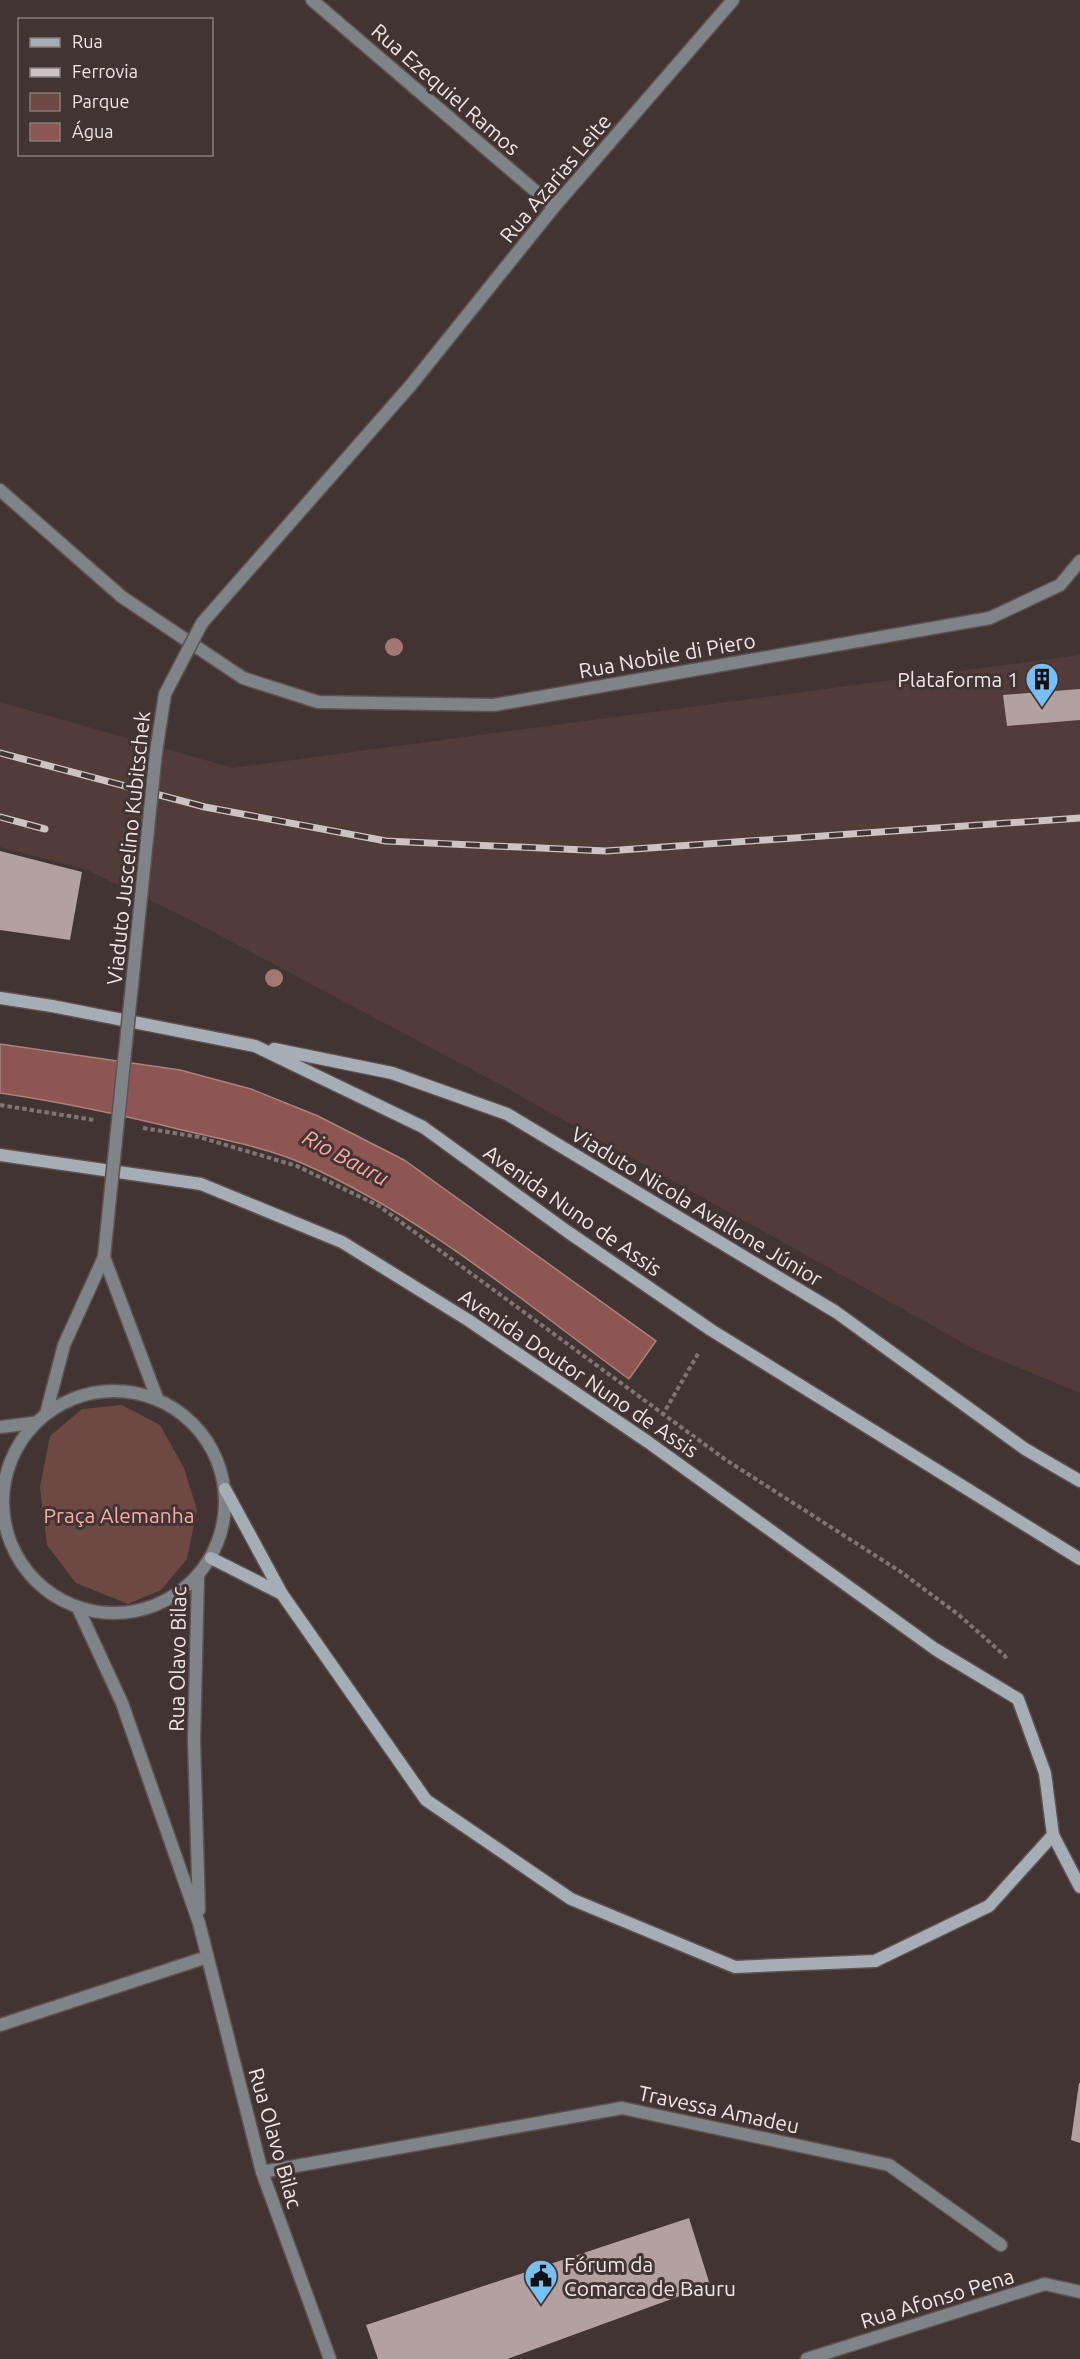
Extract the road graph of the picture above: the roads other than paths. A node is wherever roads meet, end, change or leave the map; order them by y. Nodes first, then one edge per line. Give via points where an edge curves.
1 (312, 0) edge
2 (733, 0) edge
3 (554, 207) junction
4 (411, 385) joint
5 (0, 490) edge
6 (1080, 561) edge
7 (0, 998) edge
8 (255, 1046) junction
9 (0, 1155) edge
10 (104, 1257) junction
11 (157, 1398) junction
12 (47, 1410) junction
13 (33, 1423) junction
14 (0, 1426) edge
15 (1080, 1481) edge
16 (225, 1489) junction
17 (1, 1494) edge
18 (211, 1558) junction
19 (1080, 1559) edge
20 (198, 1576) junction
21 (282, 1594) junction
22 (78, 1608) junction
23 (1053, 1835) junction
24 (1080, 1887) edge
25 (200, 1923) junction
26 (207, 1957) junction
27 (0, 2025) edge
28 (262, 2172) junction
29 (1001, 2245) dead end
30 (1080, 2292) edge
31 (330, 2359) edge
32 (807, 2359) edge

1 - 3 street, Rua Ezequiel Ramos
2 - 3 street, Rua Azarias Leite
3 - 4 street, Rua Azarias Leite
4 - 10 street, Viaduto Juscelino Kubitschek, bridge via 202,623 165,694
5 - 6 street, Rua Nobile di Piero via 122,597 243,678 318,702 494,705 990,618 1060,585
7 - 8 main road, Avenida Nuno de Assis
8 - 15 main road, Viaduto Nicola Avallone Júnior via 392,1073 507,1114 836,1312 1025,1449
8 - 19 main road, Avenida Nuno de Assis via 423,1127 711,1330
9 - 23 main road, Avenida Doutor Nuno de Assis via 201,1184 342,1242 468,1320 648,1442 935,1649 1018,1699 1045,1773
10 - 11 street, Viaduto Juscelino Kubitschek
10 - 12 street, Viaduto Juscelino Kubitschek via 64,1345
11 - 12 street via 100,1390
11 - 16 street via 190,1420 213,1451
12 - 13 street
13 - 14 street
13 - 17 street via 10,1456
16 - 18 street via 224,1525
16 - 21 main road
17 - 22 street via 9,1542 36,1583
18 - 20 street
18 - 21 main road
20 - 22 street via 173,1598 143,1611 110,1615
20 - 25 street, Rua Olavo Bilac via 194,1740
21 - 23 main road via 426,1800 572,1899 735,1967 875,1961 988,1906
22 - 25 street, Rua Olavo Bilac via 122,1703
23 - 24 main road
25 - 26 street, Rua Olavo Bilac
26 - 27 street
26 - 28 street, Rua Olavo Bilac
28 - 29 street, Travessa Amadeu via 622,2108 889,2165
28 - 31 street, Rua Olavo Bilac
30 - 32 street, Rua Afonso Pena via 1045,2284

